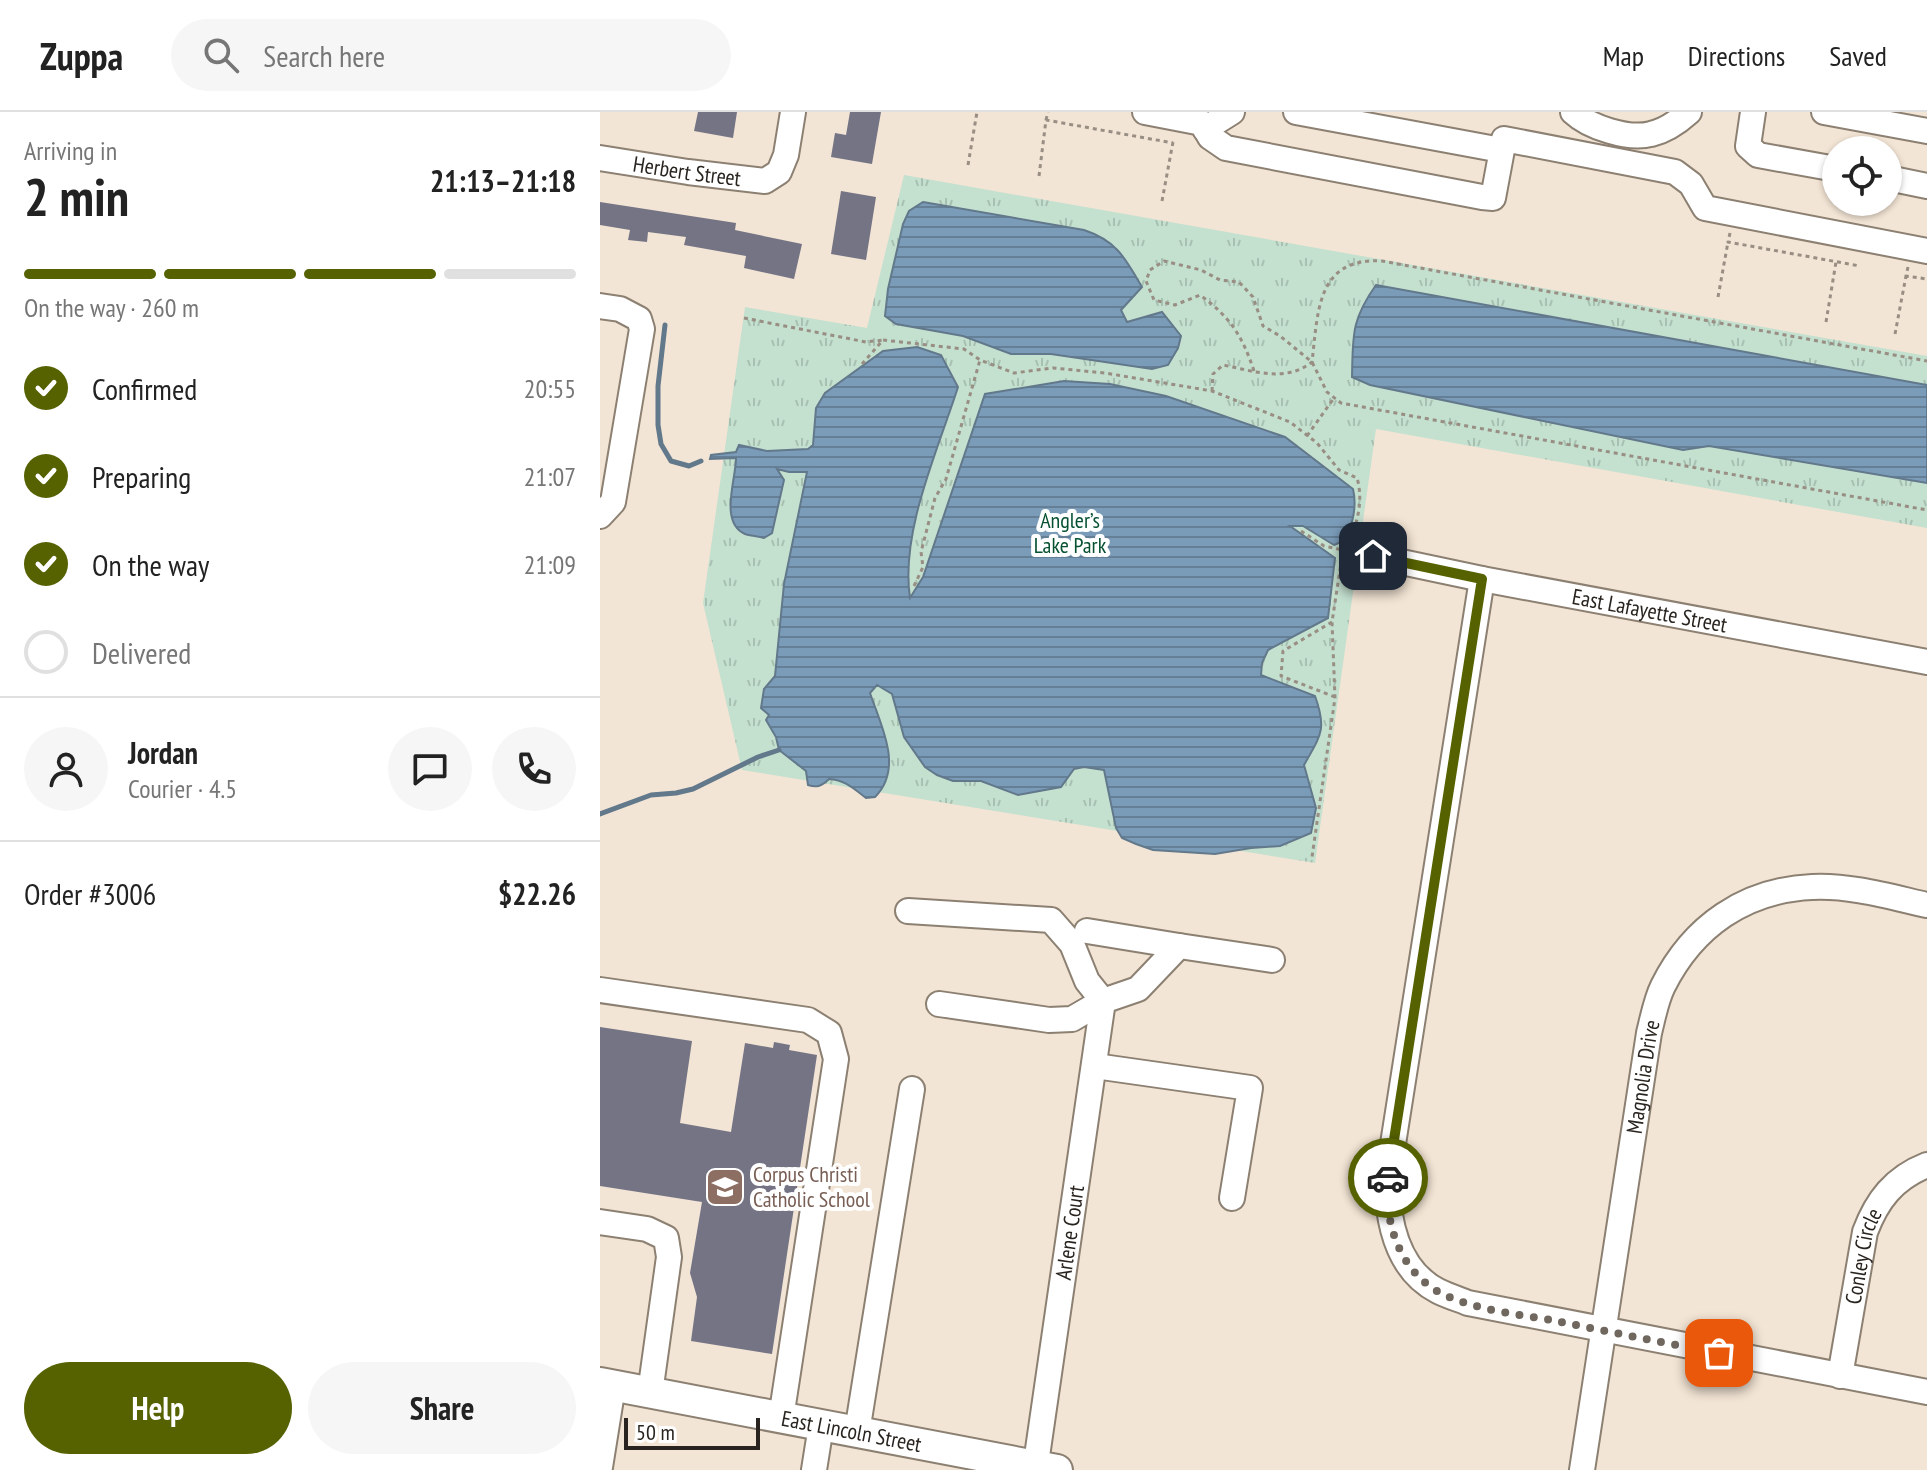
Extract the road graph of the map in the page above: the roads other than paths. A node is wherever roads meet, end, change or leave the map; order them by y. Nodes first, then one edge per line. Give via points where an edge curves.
1 (793, 112) edge
2 (1145, 112) edge
3 (1232, 112) edge
4 (1296, 112) edge
5 (1573, 112) edge
6 (1689, 112) edge
7 (1753, 112) edge
8 (1824, 112) edge
9 (1205, 129) junction
10 (1927, 131) edge
11 (1501, 150) junction
12 (600, 158) edge
13 (1822, 166) edge
14 (1902, 181) edge
15 (1927, 186) edge
16 (1927, 251) edge
17 (600, 306) edge
18 (600, 516) edge
19 (1373, 556) road end
20 (1482, 579) junction
21 (1927, 662) edge
22 (1927, 905) edge
23 (908, 911) dead end
24 (1087, 931) dead end
25 (1179, 946) junction
26 (1272, 960) dead end
27 (600, 990) edge
28 (1103, 1001) junction
29 (939, 1004) dead end
30 (1095, 1066) junction
31 (912, 1089) dead end
32 (1927, 1165) edge
33 (1232, 1198) dead end
34 (600, 1222) edge
35 (1606, 1331) junction
36 (1840, 1376) junction
37 (607, 1384) edge
38 (1927, 1392) edge
39 (650, 1393) junction
40 (781, 1418) junction
41 (821, 1426) junction
42 (857, 1432) junction
43 (600, 1467) edge
44 (1042, 1469) edge
45 (814, 1470) edge
46 (1582, 1470) edge

1 - 12 street, Herbert Street via 779,172 758,182
2 - 9 street via 1202,123
3 - 9 street
4 - 11 street
5 - 6 street via 1614,132 1649,135
7 - 13 street via 1748,146 1758,155
8 - 10 street
9 - 11 street via 1226,148 1493,198
11 - 16 street via 1504,139 1675,172 1691,184 1705,208
14 - 15 street
17 - 18 street via 631,313 642,329 613,502
19 - 20 street, East Lafayette Street
20 - 21 street, East Lafayette Street
20 - 35 street via 1387,1182 1391,1223 1397,1247 1436,1290 1468,1303
22 - 35 street, Magnolia Drive via 1813,887 1762,895 1714,919 1683,951 1661,989 1649,1033
23 - 28 street via 1051,920 1072,944 1087,981
24 - 25 street
25 - 26 street
25 - 28 street via 1138,989
27 - 40 street via 808,1020 829,1033 836,1059
28 - 29 street via 1072,1019 1049,1020
28 - 30 street, Arlene Court
30 - 33 street via 1250,1088
30 - 44 street, Arlene Court
31 - 42 street
32 - 36 street, Conley Circle via 1900,1178 1871,1216
34 - 39 street via 647,1229 666,1238 669,1257
35 - 36 street
35 - 46 street, Magnolia Drive
36 - 38 street
37 - 39 main road, East Lincoln Street
37 - 43 street
39 - 40 main road, East Lincoln Street
40 - 41 main road, East Lincoln Street
41 - 42 main road, East Lincoln Street
41 - 45 street
42 - 44 main road, East Lincoln Street

